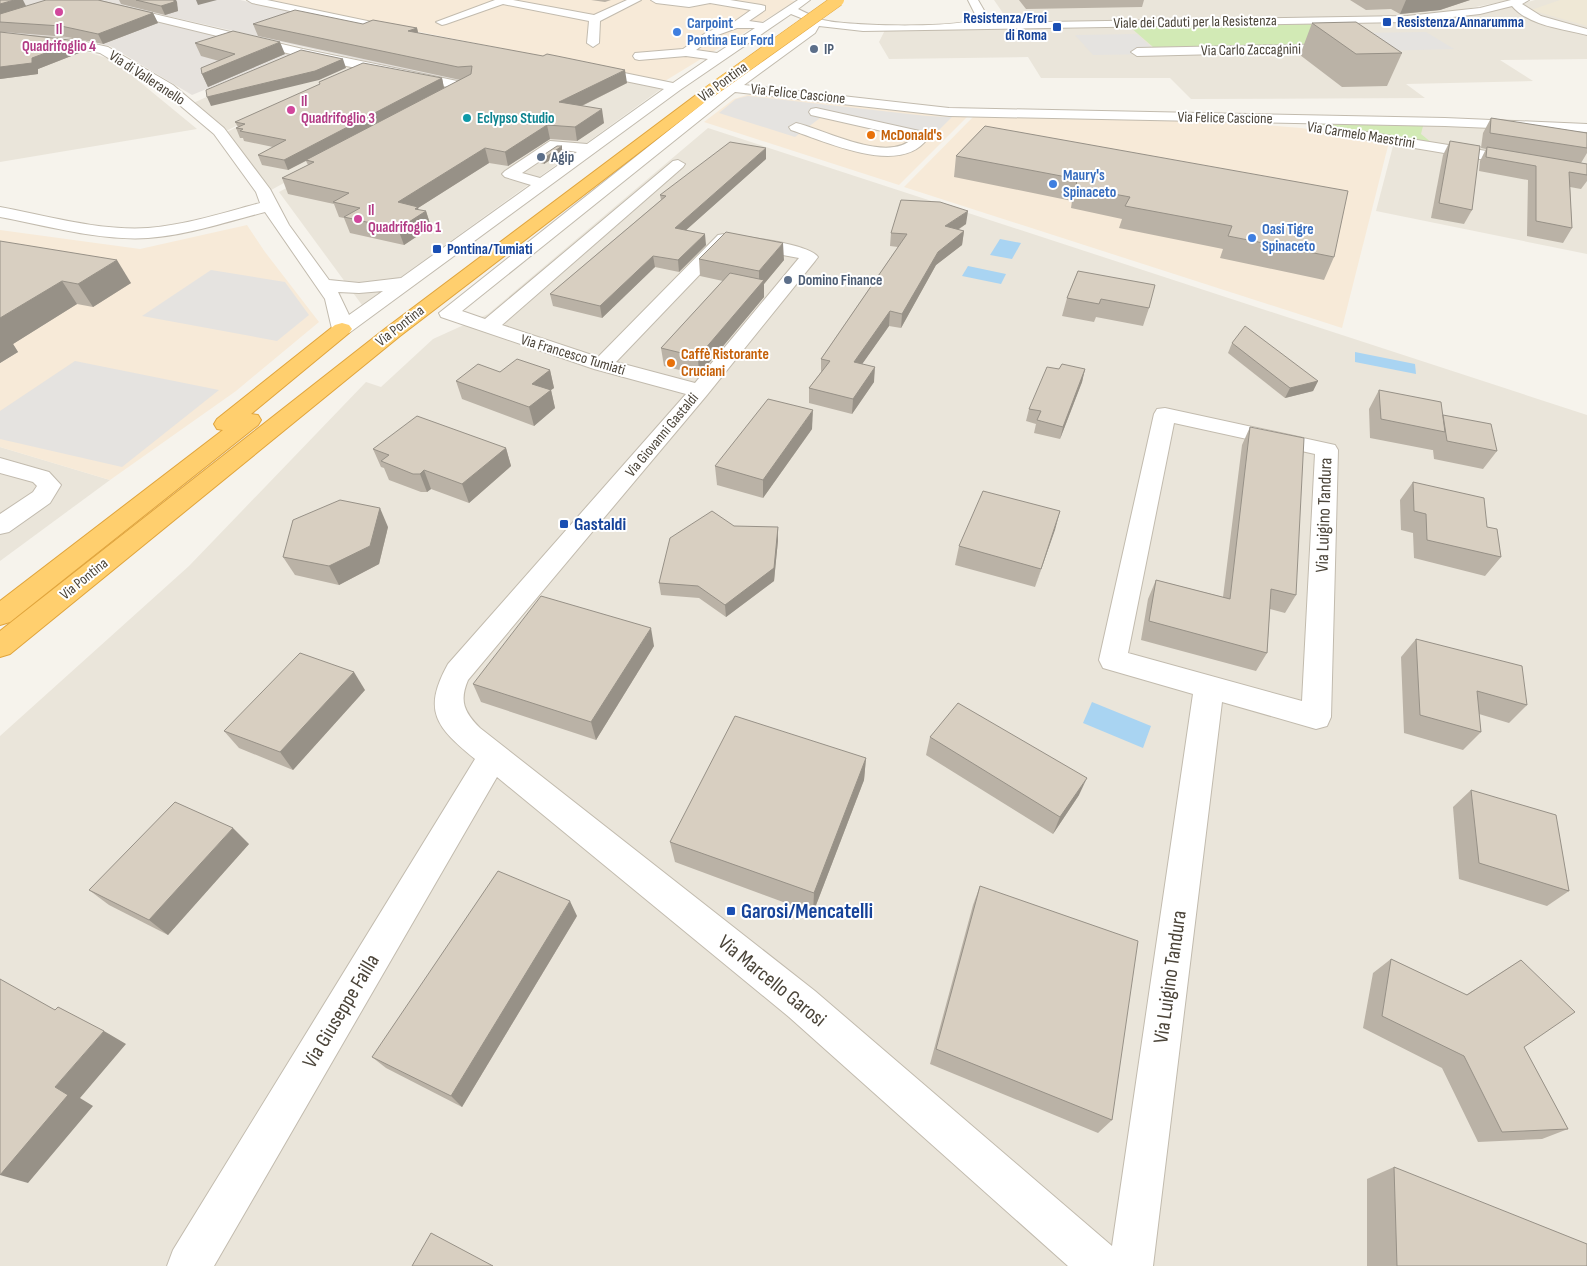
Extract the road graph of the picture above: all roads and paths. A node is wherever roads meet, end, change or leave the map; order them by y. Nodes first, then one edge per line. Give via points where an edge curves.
1 (82, 0) edge
2 (252, 0) edge
3 (636, 0) edge
4 (656, 0) edge
5 (710, 0) edge
6 (822, 0) edge
7 (838, 0) edge
8 (973, 0) edge
9 (502, 1) edge
10 (1520, 2) edge
11 (798, 3) edge
12 (758, 4) edge
13 (1480, 11) junction
14 (1056, 15) dead end
15 (998, 16) dead end
16 (595, 18) junction
17 (777, 18) junction
18 (808, 18) junction
19 (1538, 18) junction
20 (1324, 20) junction
21 (442, 22) dead end
22 (740, 22) junction
23 (1116, 23) junction
24 (1024, 25) junction
25 (765, 26) junction
26 (951, 26) junction
27 (863, 28) junction
28 (1340, 31) edge
29 (1587, 32) edge
30 (416, 34) edge
31 (0, 38) edge
32 (593, 43) dead end
33 (788, 48) junction
34 (1355, 48) edge
35 (686, 52) junction
36 (1137, 52) dead end
37 (303, 53) junction
38 (803, 53) dead end
39 (640, 56) dead end
40 (718, 58) junction
41 (285, 60) edge
42 (364, 66) junction
43 (579, 68) edge
44 (753, 72) junction
45 (346, 74) edge
46 (675, 88) junction
47 (733, 88) junction
48 (702, 91) junction
49 (445, 96) edge
50 (864, 101) junction
51 (814, 112) dead end
52 (1262, 119) junction
53 (1445, 122) junction
54 (796, 128) dead end
55 (1587, 128) edge
56 (588, 150) junction
57 (1460, 151) junction
58 (678, 164) dead end
59 (1587, 172) edge
60 (542, 183) junction
61 (269, 195) junction
62 (0, 212) edge
63 (403, 282) junction
64 (325, 284) junction
65 (448, 313) junction
66 (488, 327) junction
67 (342, 329) junction
68 (601, 364) junction
69 (700, 390) junction
70 (0, 465) edge
71 (0, 526) edge
72 (74, 557) junction
73 (108, 560) junction
74 (0, 615) edge
75 (0, 646) edge
76 (1210, 687) junction
77 (447, 700) joint
78 (493, 756) junction
79 (189, 1266) edge
80 (1101, 1266) edge
81 (1131, 1266) edge

1 - 37 street
2 - 30 street
3 - 16 street
4 - 5 street via 689,4
5 - 12 street
6 - 48 highway, Via Pontina
7 - 48 highway, Via Pontina, bridge
8 - 26 street via 983,18 973,24
9 - 16 street
9 - 21 street
10 - 13 street, Viale dei Caduti per la Resistenza
10 - 19 street via 1522,11
11 - 17 street, Via Pontina
11 - 18 street, Via Pontina
12 - 22 street
13 - 19 street
13 - 20 street, Viale dei Caduti per la Resistenza via 1413,18
14 - 23 street via 1096,14 1110,17
15 - 24 street
16 - 32 street
17 - 18 street
17 - 25 street, Via Pontina
18 - 27 street, Via Pontina via 831,25
18 - 33 street, Via Pontina via 814,23 813,28
19 - 29 street
20 - 23 street, Viale dei Caduti per la Resistenza
20 - 28 street
22 - 25 street
22 - 35 street via 708,34
23 - 24 street, Viale dei Caduti per la Resistenza
24 - 26 street, Viale dei Caduti per la Resistenza
25 - 40 street, Via Pontina
26 - 27 street, Viale dei Caduti per la Resistenza
27 - 33 street, Via Pontina
31 - 61 street, Via di Valleranello via 72,43 102,50 168,88 190,101 224,129
33 - 44 street, Via Pontina
34 - 36 street, Via Carlo Zaccagnini
35 - 39 street
35 - 40 street
37 - 41 street
37 - 42 street
38 - 44 street
40 - 46 street, Via Pontina
42 - 45 street
42 - 49 street via 466,84
43 - 46 street
44 - 47 street, Via Pontina
44 - 50 street, Via Felice Cascione via 774,84
46 - 56 street, Via Pontina
47 - 50 street, Via Felice Cascione
47 - 65 street, Via Pontina
48 - 72 highway, Via Pontina via 339,352
48 - 73 highway, Via Pontina via 385,338
50 - 52 street, Via Felice Cascione via 949,112
51 - 54 street via 919,134 921,138 911,148 900,151 854,145
52 - 53 street, Via Felice Cascione
52 - 57 street, Via Carmelo Maestrini
53 - 55 street, Via Felice Cascione
53 - 57 street, Via Carmelo Maestrini via 1433,128 1432,135
56 - 60 street, Via Pontina
56 - 60 street via 555,144 510,174
57 - 59 street, Via Carmelo Maestrini
58 - 66 street
60 - 63 street, Via Pontina
61 - 62 street via 169,230 138,234
61 - 64 street, Via di Valleranello via 282,227
63 - 64 street via 359,288
63 - 67 street, Via Pontina
64 - 67 street, Via di Valleranello via 337,304
65 - 66 street, Via Francesco Tumiati
65 - 73 highway via 329,394
66 - 68 street, Via Francesco Tumiati
67 - 72 highway via 209,438
68 - 69 street, Via Francesco Tumiati
68 - 69 street, Via Giovanni Gastaldi via 724,239 807,256 808,261
69 - 77 street, Via Giovanni Gastaldi via 458,672
70 - 71 street via 41,477 48,481 49,488 42,497
72 - 74 highway, Via Pontina
73 - 75 highway, Via Pontina
76 - 76 street, Via Luigino Tandura via 1316,717 1327,450 1165,414 1113,660
76 - 81 street, Via Luigino Tandura
77 - 78 street, Via Marcello Garosi via 448,710 458,726
78 - 79 street, Via Giuseppe Failla
78 - 80 street, Via Marcello Garosi via 802,1004

